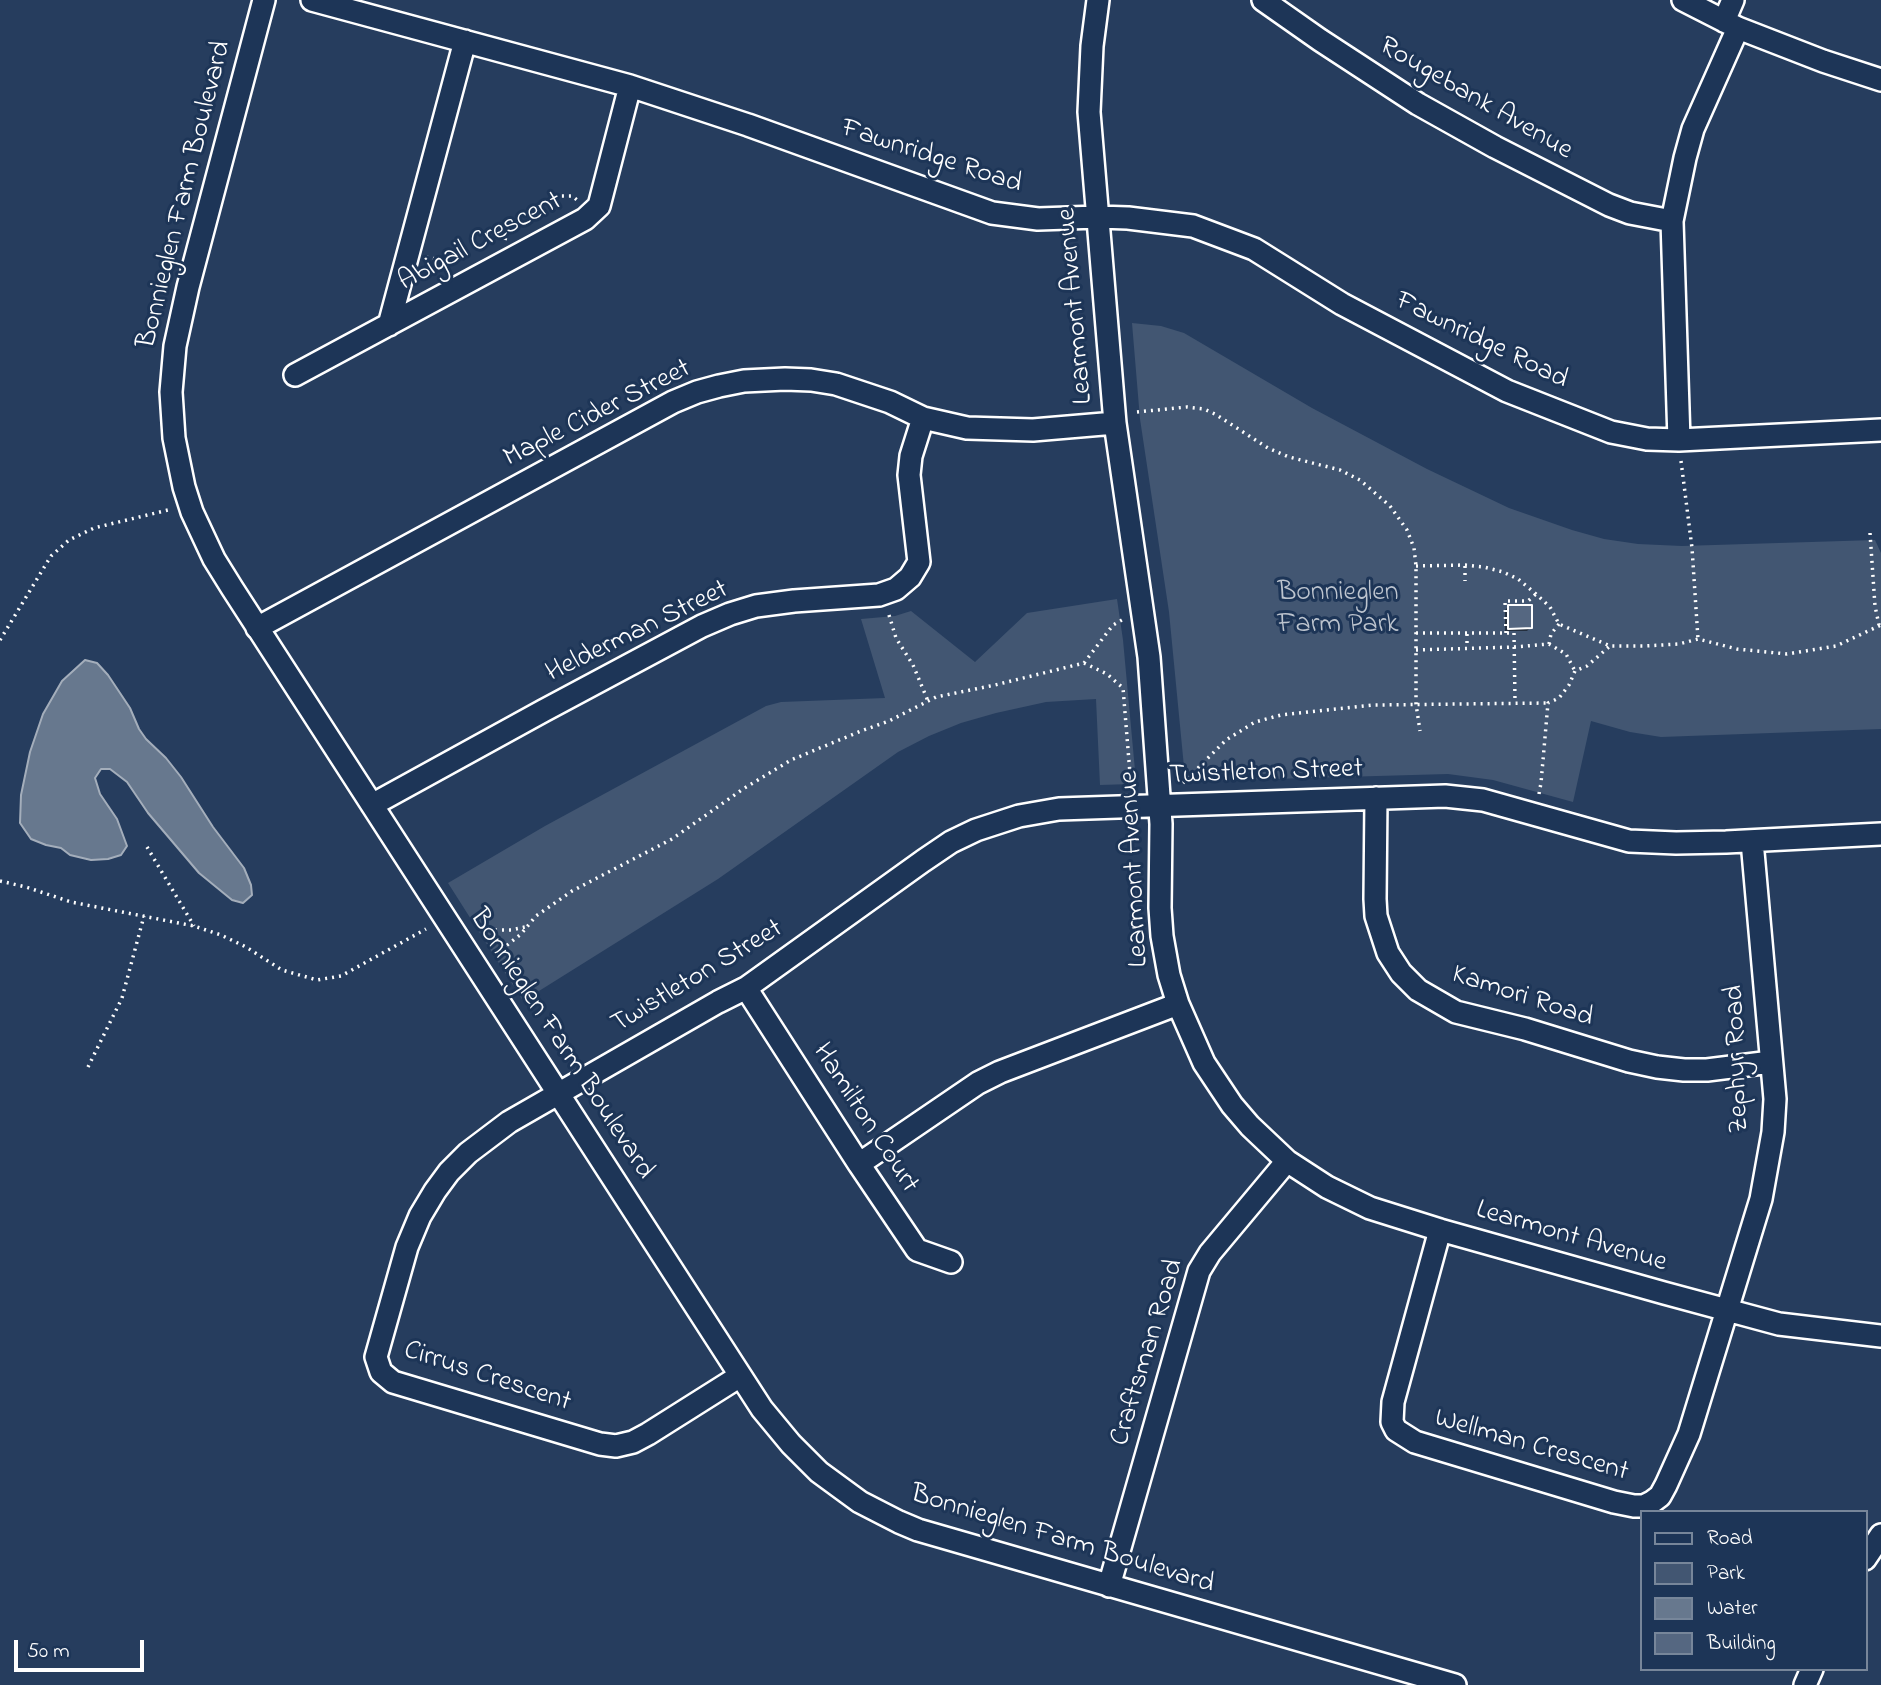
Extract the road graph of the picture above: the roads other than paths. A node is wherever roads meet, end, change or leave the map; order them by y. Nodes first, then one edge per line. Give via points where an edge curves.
1 (264, 0) edge
2 (312, 0) edge
3 (1098, 0) edge
4 (1263, 0) edge
5 (1683, 0) edge
6 (1733, 0) edge
7 (1731, 24) junction
8 (465, 41) junction
9 (1881, 80) edge
10 (630, 86) junction
11 (1098, 217) junction
12 (1672, 221) junction
13 (389, 325) junction
14 (295, 375) dead end
15 (923, 418) junction
16 (1115, 423) junction
17 (1881, 430) edge
18 (1680, 450) junction
19 (257, 628) junction
20 (1376, 798) junction
21 (372, 806) junction
22 (1160, 806) junction
23 (1881, 834) edge
24 (1752, 841) junction
25 (746, 988) junction
26 (1178, 1004) junction
27 (1771, 1062) junction
28 (558, 1093) junction
29 (1287, 1161) junction
30 (859, 1164) junction
31 (1440, 1230) junction
32 (951, 1262) dead end
33 (1727, 1311) junction
34 (1881, 1336) edge
35 (740, 1376) junction
36 (1881, 1535) edge
37 (1871, 1558) edge
38 (1109, 1586) junction
39 (1455, 1685) edge

1 - 19 street, Bonnieglen Farm Boulevard via 180,322 171,392 174,438 192,512 214,559
2 - 8 street, Fawnridge Road
3 - 11 street, Learmont Avenue via 1089,112
4 - 12 street, Rougebank Avenue via 1418,104 1495,147 1630,214
5 - 7 street
6 - 7 street
7 - 9 street
7 - 12 street via 1693,129
8 - 10 street, Fawnridge Road
8 - 13 street, Abigail Crescent
10 - 11 street, Fawnridge Road via 992,213 1038,219
10 - 13 street, Abigail Crescent via 599,206 585,219
11 - 16 street, Learmont Avenue
11 - 18 street, Fawnridge Road via 1193,226 1254,249 1342,304 1507,391 1611,432
12 - 18 street
13 - 14 street, Abigail Crescent
15 - 16 street, Maple Cider Street via 967,428 1033,430
15 - 19 street, Maple Cider Street via 858,390 811,380 744,381 697,392
15 - 21 street, Helderman Street via 909,475 919,562 896,589 879,595 756,606 730,614
16 - 22 street, Learmont Avenue via 1146,632
17 - 18 street, Fawnridge Road
19 - 21 street, Bonnieglen Farm Boulevard
20 - 22 street, Twistleton Street
20 - 24 street, Twistleton Street via 1483,800 1629,841
20 - 27 street, Kamori Road via 1376,916 1388,953 1418,990 1456,1012 1657,1067 1707,1070
21 - 28 street, Bonnieglen Farm Boulevard
22 - 25 street, Twistleton Street via 1059,809 976,830 923,861
22 - 26 street, Learmont Avenue via 1162,936
23 - 24 street, Twistleton Street
24 - 27 street, Zephyr Road
25 - 28 street, Twistleton Street
25 - 30 street, Hamilton Court
26 - 29 street, Learmont Avenue via 1216,1083 1250,1126
26 - 30 street via 978,1083
27 - 33 street, Zephyr Road via 1773,1132 1761,1199
28 - 35 street, Bonnieglen Farm Boulevard
28 - 35 street, Cirrus Crescent via 487,1137 435,1191 407,1247 376,1357 380,1372 414,1390 616,1447 633,1443
29 - 31 street, Learmont Avenue via 1355,1201
29 - 38 street, Craftsman Road via 1199,1270
30 - 32 street, Hamilton Court via 917,1250
31 - 33 street, Learmont Avenue
31 - 33 street, Wellman Crescent via 1393,1402 1396,1430 1415,1442 1614,1502 1644,1506 1667,1485 1689,1434
33 - 34 street, Learmont Avenue via 1779,1324
35 - 38 street, Bonnieglen Farm Boulevard via 790,1444 860,1502 918,1530
36 - 37 street
38 - 39 street, Bonnieglen Farm Boulevard

